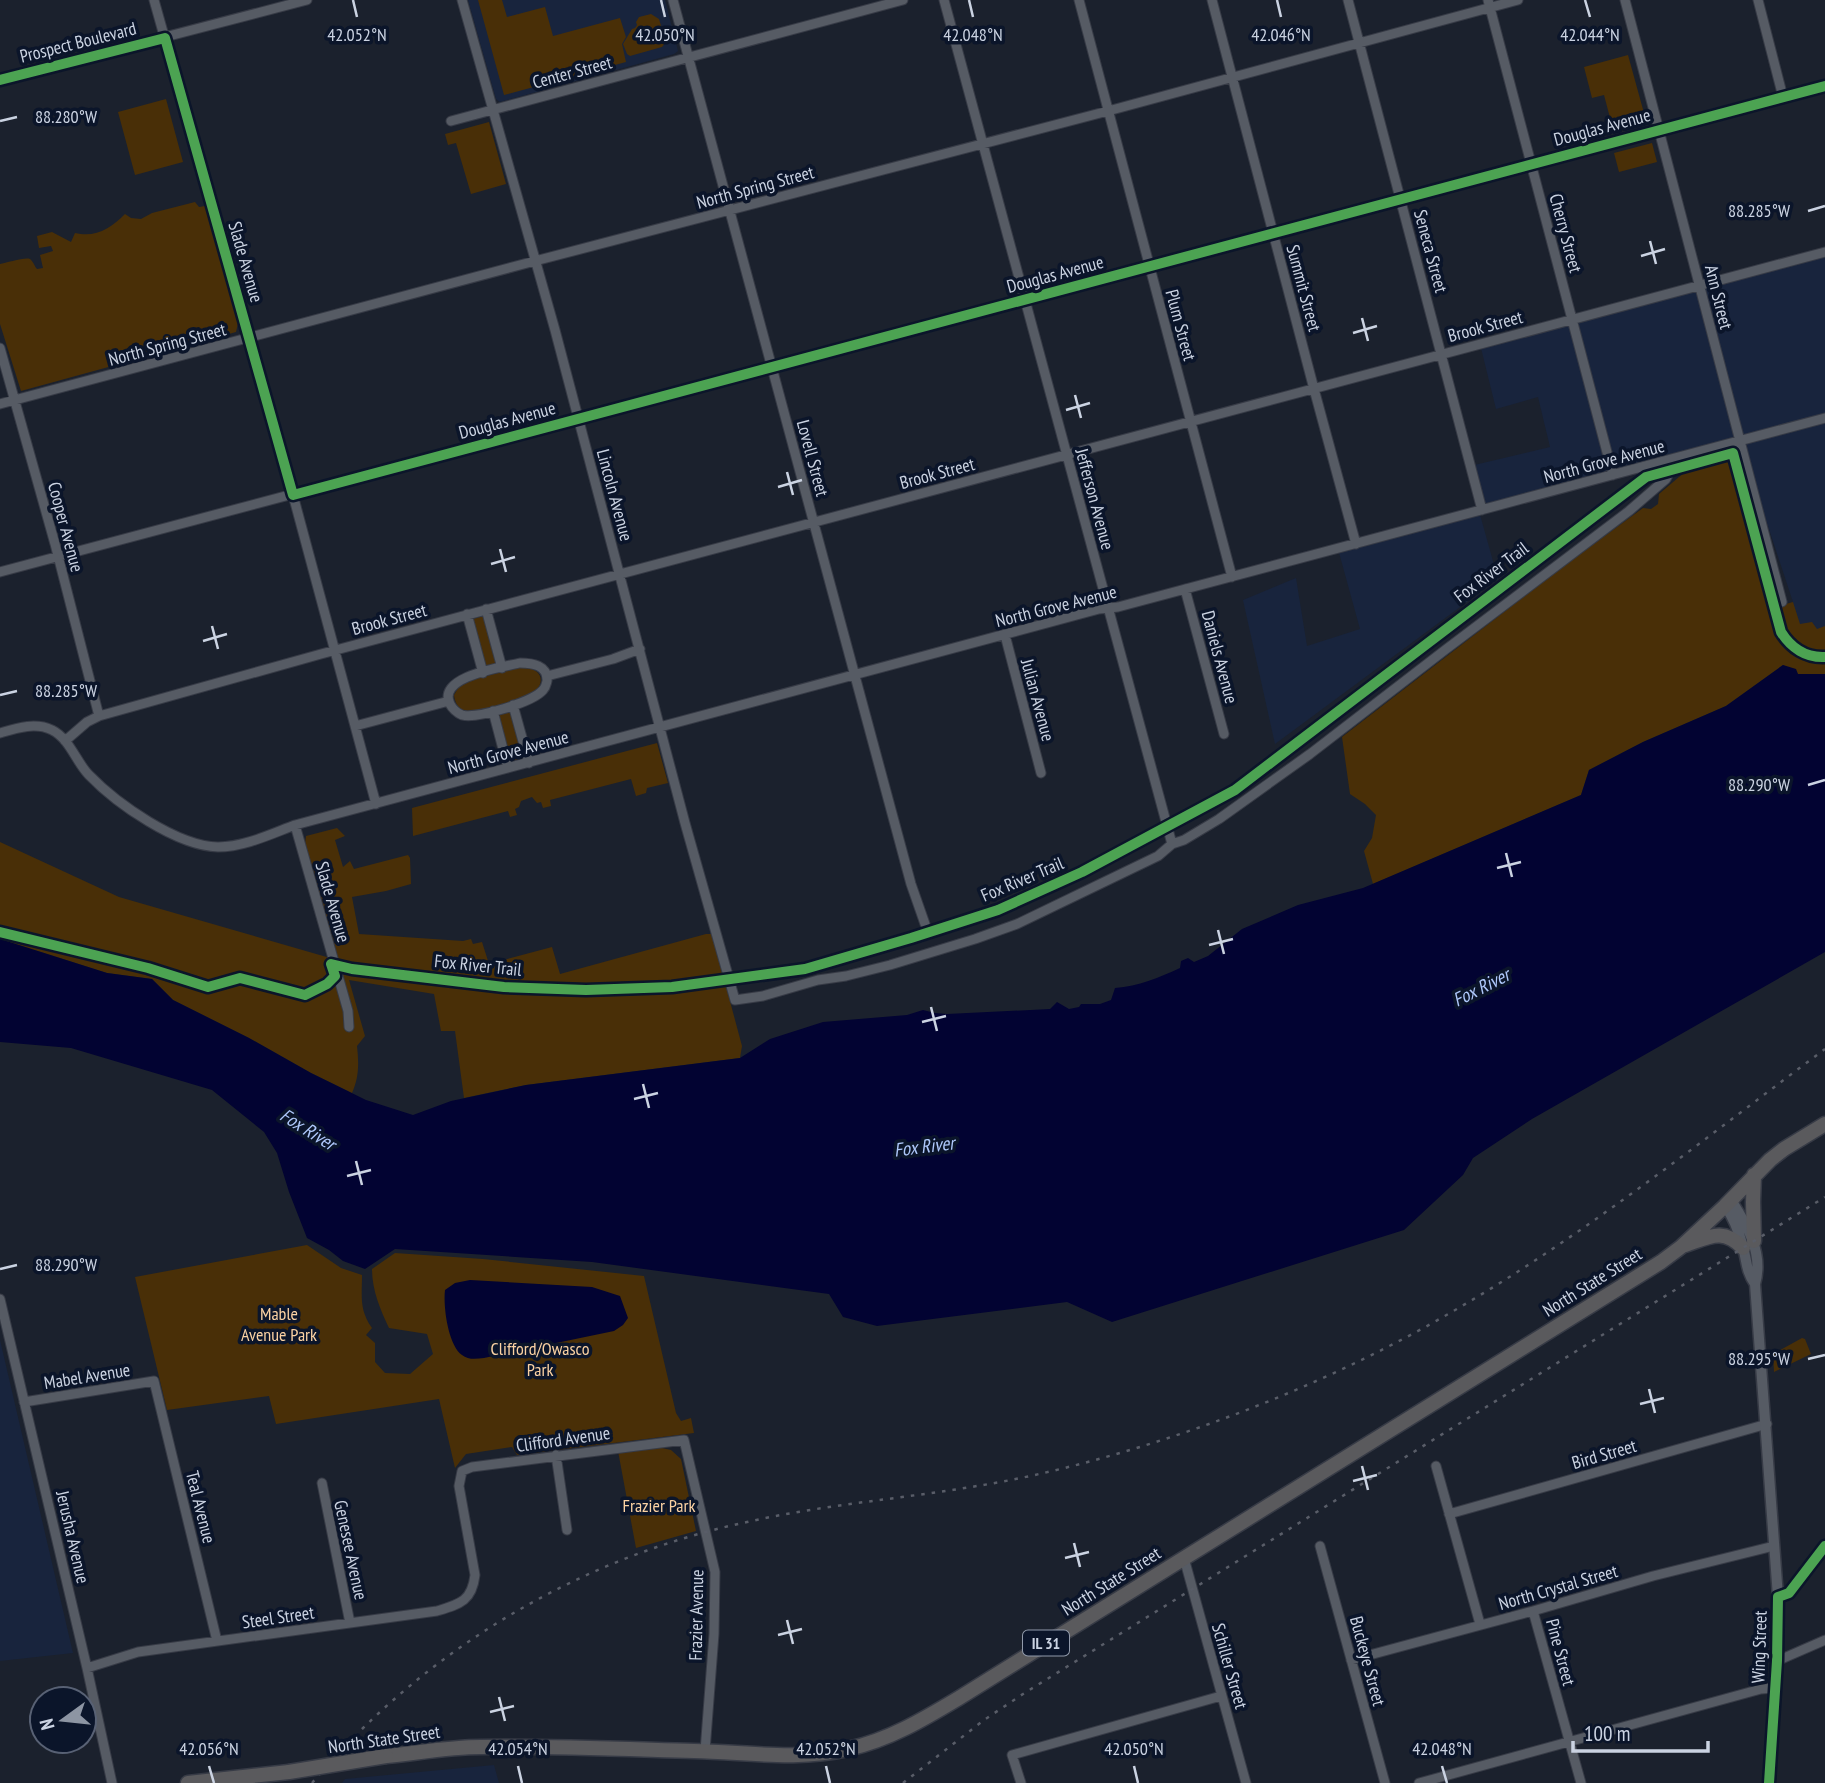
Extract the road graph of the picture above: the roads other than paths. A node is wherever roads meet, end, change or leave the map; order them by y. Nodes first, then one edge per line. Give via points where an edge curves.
1 (154, 0) edge
2 (307, 0) edge
3 (461, 0) edge
4 (673, 0) edge
5 (903, 0) edge
6 (944, 0) edge
7 (1079, 0) edge
8 (1212, 0) edge
9 (1348, 0) edge
10 (1518, 0) edge
11 (1625, 0) edge
12 (1758, 0) edge
13 (1489, 4) edge
14 (164, 38) junction
15 (1359, 43) junction
16 (688, 57) junction
17 (1232, 76) junction
18 (0, 80) edge
19 (1825, 86) edge
20 (1783, 97) junction
21 (493, 110) junction
22 (1108, 111) junction
23 (451, 121) dead end
24 (1660, 130) junction
25 (982, 144) junction
26 (1531, 164) junction
27 (1401, 199) junction
28 (729, 210) junction
29 (1273, 233) junction
30 (1825, 254) edge
31 (536, 261) junction
32 (1149, 266) junction
33 (1700, 286) junction
34 (1025, 300) junction
35 (1573, 319) junction
36 (249, 338) junction
37 (0, 348) edge
38 (1442, 354) junction
39 (772, 367) junction
40 (1314, 389) junction
41 (15, 400) junction
42 (0, 404) edge
43 (1825, 418) edge
44 (578, 419) junction
45 (1190, 422) junction
46 (1740, 441) junction
47 (1066, 455) junction
48 (1676, 458) junction
49 (1613, 475) junction
50 (293, 495) junction
51 (1482, 510) junction
52 (814, 522) junction
53 (1356, 544) junction
54 (58, 557) junction
55 (0, 572) edge
56 (619, 573) junction
57 (1232, 577) junction
58 (1185, 589) junction
59 (1782, 602) dead end
60 (1108, 608) junction
61 (486, 609) junction
62 (467, 614) junction
63 (1005, 635) junction
64 (640, 649) junction
65 (335, 650) junction
66 (502, 668) junction
67 (483, 673) junction
68 (855, 675) junction
69 (547, 676) junction
70 (449, 701) junction
71 (513, 705) junction
72 (493, 711) junction
73 (99, 716) junction
74 (355, 726) junction
75 (660, 728) junction
76 (0, 733) edge
77 (1224, 734) dead end
78 (65, 741) junction
79 (529, 763) junction
80 (509, 768) junction
81 (1041, 773) dead end
82 (376, 804) junction
83 (295, 825) junction
84 (1172, 844) junction
85 (925, 924) dead end
86 (349, 1027) dead end
87 (1825, 1124) edge
88 (1754, 1175) junction
89 (1728, 1203) junction
90 (1748, 1244) junction
91 (1681, 1247) junction
92 (0, 1299) edge
93 (154, 1381) joint
94 (24, 1402) junction
95 (1767, 1424) junction
96 (684, 1440) joint
97 (556, 1455) junction
98 (1436, 1466) dead end
99 (322, 1483) dead end
100 (1450, 1514) junction
101 (566, 1530) dead end
102 (1320, 1546) dead end
103 (1774, 1546) junction
104 (1825, 1546) edge
105 (1184, 1558) junction
106 (471, 1594) joint
107 (1778, 1597) junction
108 (1533, 1611) junction
109 (350, 1623) junction
110 (1480, 1625) junction
111 (1825, 1640) edge
112 (217, 1641) junction
113 (1351, 1660) junction
114 (1777, 1661) junction
115 (87, 1668) junction
116 (1775, 1688) junction
117 (1221, 1696) junction
118 (1569, 1741) junction
119 (705, 1751) junction
120 (112, 1783) edge
121 (188, 1783) edge
122 (1021, 1783) edge
123 (1246, 1783) edge
124 (1385, 1783) edge
125 (1419, 1783) edge
126 (1581, 1783) edge
127 (1769, 1783) edge

1 - 14 street, Slade Avenue
2 - 14 street, Prospect Boulevard
3 - 21 street, Lincoln Avenue
4 - 16 street, Lovell Street
5 - 16 street, Center Street
6 - 25 street, Jefferson Avenue
7 - 22 street, Plum Street
8 - 17 street, Summit Street
9 - 15 street, Seneca Street
10 - 13 street, North Spring Street
11 - 24 street, Ann Street
12 - 20 street
13 - 15 street, North Spring Street
13 - 26 street, Cherry Street
14 - 18 street, Prospect Boulevard
14 - 36 street, Slade Avenue
15 - 17 street, North Spring Street
15 - 27 street, Seneca Street
16 - 21 street, Center Street
16 - 28 street, Lovell Street
17 - 22 street, North Spring Street
17 - 29 street, Summit Street
19 - 20 street, Douglas Avenue
20 - 24 street, Douglas Avenue
21 - 23 street, Center Street
21 - 31 street, Lincoln Avenue
22 - 25 street, North Spring Street
22 - 32 street, Plum Street
24 - 26 street, Douglas Avenue
24 - 33 street, Ann Street
25 - 28 street, North Spring Street
25 - 34 street, Jefferson Avenue
26 - 27 street, Douglas Avenue
26 - 35 street, Cherry Street
27 - 29 street, Douglas Avenue
27 - 38 street, Seneca Street
28 - 31 street, North Spring Street
28 - 39 street, Lovell Street
29 - 32 street, Douglas Avenue
29 - 40 street, Summit Street
30 - 33 street, Brook Street
31 - 36 street, North Spring Street
31 - 44 street, Lincoln Avenue
32 - 34 street, Douglas Avenue
32 - 45 street, Plum Street
33 - 35 street, Brook Street
33 - 46 street, Ann Street
34 - 39 street, Douglas Avenue
34 - 47 street, Jefferson Avenue
35 - 38 street, Brook Street
35 - 49 street, Cherry Street
36 - 41 street, North Spring Street
36 - 50 street, Slade Avenue
37 - 41 street, Cooper Avenue
38 - 40 street, Brook Street
38 - 51 street, Seneca Street
39 - 44 street, Douglas Avenue
39 - 52 street, Lovell Street
40 - 45 street, Brook Street
40 - 53 street, Summit Street
41 - 42 street, North Spring Street
41 - 54 street, Cooper Avenue
43 - 46 street, North Grove Avenue
44 - 50 street, Douglas Avenue
44 - 56 street, Lincoln Avenue
45 - 47 street, Brook Street
45 - 57 street, Plum Street
46 - 48 street, North Grove Avenue
46 - 59 street, Ann Street
47 - 52 street, Brook Street
47 - 60 street, Jefferson Avenue
48 - 49 street, North Grove Avenue
48 - 84 street via 1667,479 1629,511 1310,754 1219,819
49 - 51 street, North Grove Avenue
50 - 54 street, Douglas Avenue
50 - 65 street, Slade Avenue
51 - 53 street, North Grove Avenue
52 - 56 street, Brook Street
52 - 68 street, Lovell Street
53 - 57 street, North Grove Avenue
54 - 55 street, Douglas Avenue
54 - 73 street, Cooper Avenue
56 - 61 street, Brook Street
56 - 64 street, Lincoln Avenue
57 - 58 street, North Grove Avenue
58 - 60 street, North Grove Avenue
58 - 77 street, Daniels Avenue
60 - 63 street, North Grove Avenue
60 - 84 street, Jefferson Avenue
61 - 62 street, Brook Street
61 - 66 street
62 - 65 street, Brook Street
62 - 67 street
63 - 68 street, North Grove Avenue
63 - 81 street, Julian Avenue
64 - 69 street
64 - 75 street, Lincoln Avenue
65 - 73 street, Brook Street
65 - 74 street, Slade Avenue
66 - 67 street
66 - 69 street via 532,663
67 - 70 street via 455,684
68 - 75 street, North Grove Avenue
68 - 85 street, Lovell Street
69 - 71 street via 544,690
70 - 72 street via 461,715
70 - 74 street
71 - 72 street
71 - 79 street
72 - 80 street
73 - 78 street, Brook Street
74 - 82 street, Slade Avenue
75 - 79 street, North Grove Avenue
75 - 84 street, Lincoln Avenue via 735,1000 879,968 975,939 1128,872
76 - 78 street via 37,726 52,730
78 - 83 street, North Grove Avenue via 87,774 111,796 160,828 194,842 229,846
79 - 80 street, North Grove Avenue
80 - 82 street, North Grove Avenue
82 - 83 street, North Grove Avenue
83 - 86 street, Slade Avenue
87 - 88 main road, North State Street / IL 31 via 1784,1149
88 - 89 main road, North State Street / IL 31
88 - 90 main road
89 - 90 street, Wing Street via 1744,1221
89 - 91 main road, North State Street / IL 31
90 - 91 main road via 1720,1235
90 - 95 street, Wing Street via 1758,1274 1755,1284
91 - 105 main road, North State Street / IL 31
92 - 94 street, Jerusha Avenue
93 - 94 street, Mabel Avenue
93 - 112 street, Teal Avenue
94 - 115 street, Jerusha Avenue
95 - 100 street, Bird Street
95 - 103 street, Wing Street
96 - 97 street, Clifford Avenue
96 - 119 street, Frazier Avenue via 715,1572
97 - 101 street
97 - 106 street, Clifford Avenue via 462,1471 458,1486 475,1575
98 - 100 street
99 - 109 street, Genesee Avenue
100 - 110 street
102 - 113 street, Buckeye Street
103 - 107 street, Wing Street
103 - 108 street, North Crystal Street
104 - 107 street via 1789,1593
105 - 117 street, Schiller Street
105 - 119 main road, North State Street / IL 31 via 960,1698 885,1738 813,1755
106 - 109 street, Steel Street via 437,1611
107 - 114 street, Wing Street
108 - 110 street, North Crystal Street
108 - 118 street, Pine Street
109 - 112 street, Steel Street
110 - 113 street, North Crystal Street
111 - 114 street
112 - 115 street, Steel Street via 138,1652
113 - 124 street, Buckeye Street
114 - 116 street, Wing Street
115 - 120 street, Jerusha Avenue
116 - 118 street
116 - 127 street, Wing Street
117 - 122 street via 1012,1755
117 - 123 street, Schiller Street
118 - 125 street
118 - 126 street, Pine Street
119 - 121 main road, North State Street / IL 31, bridge via 479,1746

